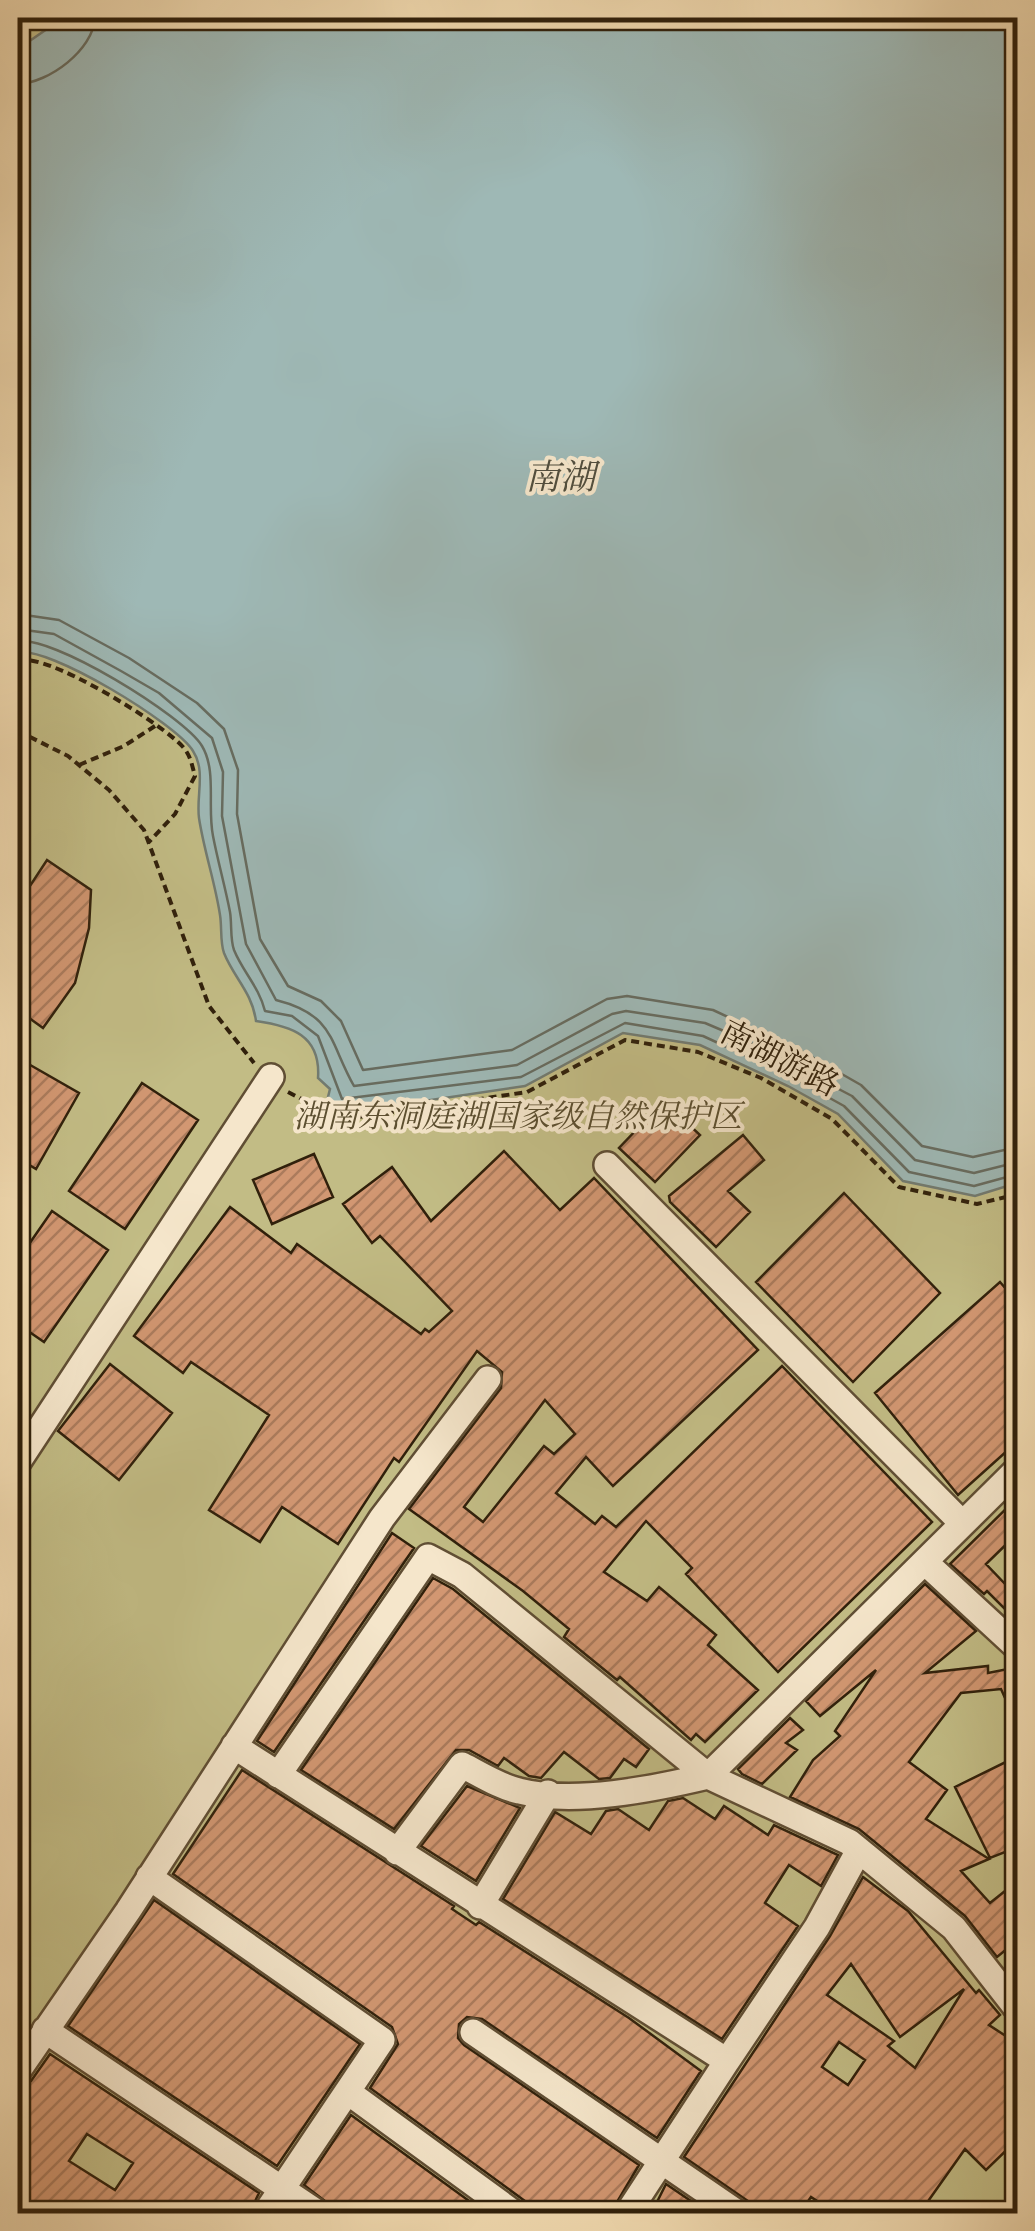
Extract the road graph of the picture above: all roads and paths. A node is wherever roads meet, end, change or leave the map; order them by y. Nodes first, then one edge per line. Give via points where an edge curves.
1 (18, 661) edge
2 (154, 726) junction
3 (18, 731) edge
4 (80, 765) junction
5 (148, 842) junction
6 (271, 1078) junction
7 (607, 1165) dead end
8 (1018, 1194) edge
9 (488, 1379) dead end
10 (18, 1462) edge
11 (1018, 1470) edge
12 (961, 1522) junction
13 (927, 1564) junction
14 (1018, 1648) edge
15 (234, 1746) junction
16 (278, 1775) junction
17 (708, 1776) junction
18 (548, 1793) junction
19 (860, 1850) junction
20 (397, 1852) junction
21 (150, 1878) junction
22 (480, 1906) junction
23 (1018, 2010) edge
24 (44, 2030) junction
25 (473, 2032) dead end
26 (728, 2061) junction
27 (18, 2070) edge
28 (348, 2092) junction
29 (662, 2160) junction
30 (282, 2189) junction
31 (265, 2214) edge
32 (320, 2214) edge
33 (515, 2214) edge
34 (627, 2214) edge
35 (738, 2214) edge

1 - 2 path via 35,658 56,668
2 - 4 path
2 - 5 path via 183,747 195,776 176,814
3 - 4 path, 南湖游路
4 - 5 path, 南湖游路
5 - 6 path, 南湖游路 via 208,1006 244,1055
6 - 8 path, 南湖游路 via 296,1099 352,1118 526,1092 625,1040 698,1052 760,1078 832,1119 899,1188 977,1204
6 - 10 street
7 - 12 street
9 - 15 street via 382,1518
11 - 12 street
12 - 13 street
13 - 14 street
13 - 17 street
15 - 16 street
15 - 21 street
16 - 17 street via 428,1556 462,1575
16 - 20 street
17 - 18 street via 643,1791
17 - 19 street
18 - 20 street via 520,1792 462,1766
18 - 22 street
19 - 23 street via 954,1928
19 - 26 street
20 - 22 street
21 - 24 street
21 - 28 street via 382,2040
22 - 26 street
24 - 27 street
24 - 30 street
25 - 29 street
26 - 29 street
28 - 30 street
28 - 33 street
29 - 34 street
29 - 35 street
30 - 31 street
30 - 32 street

